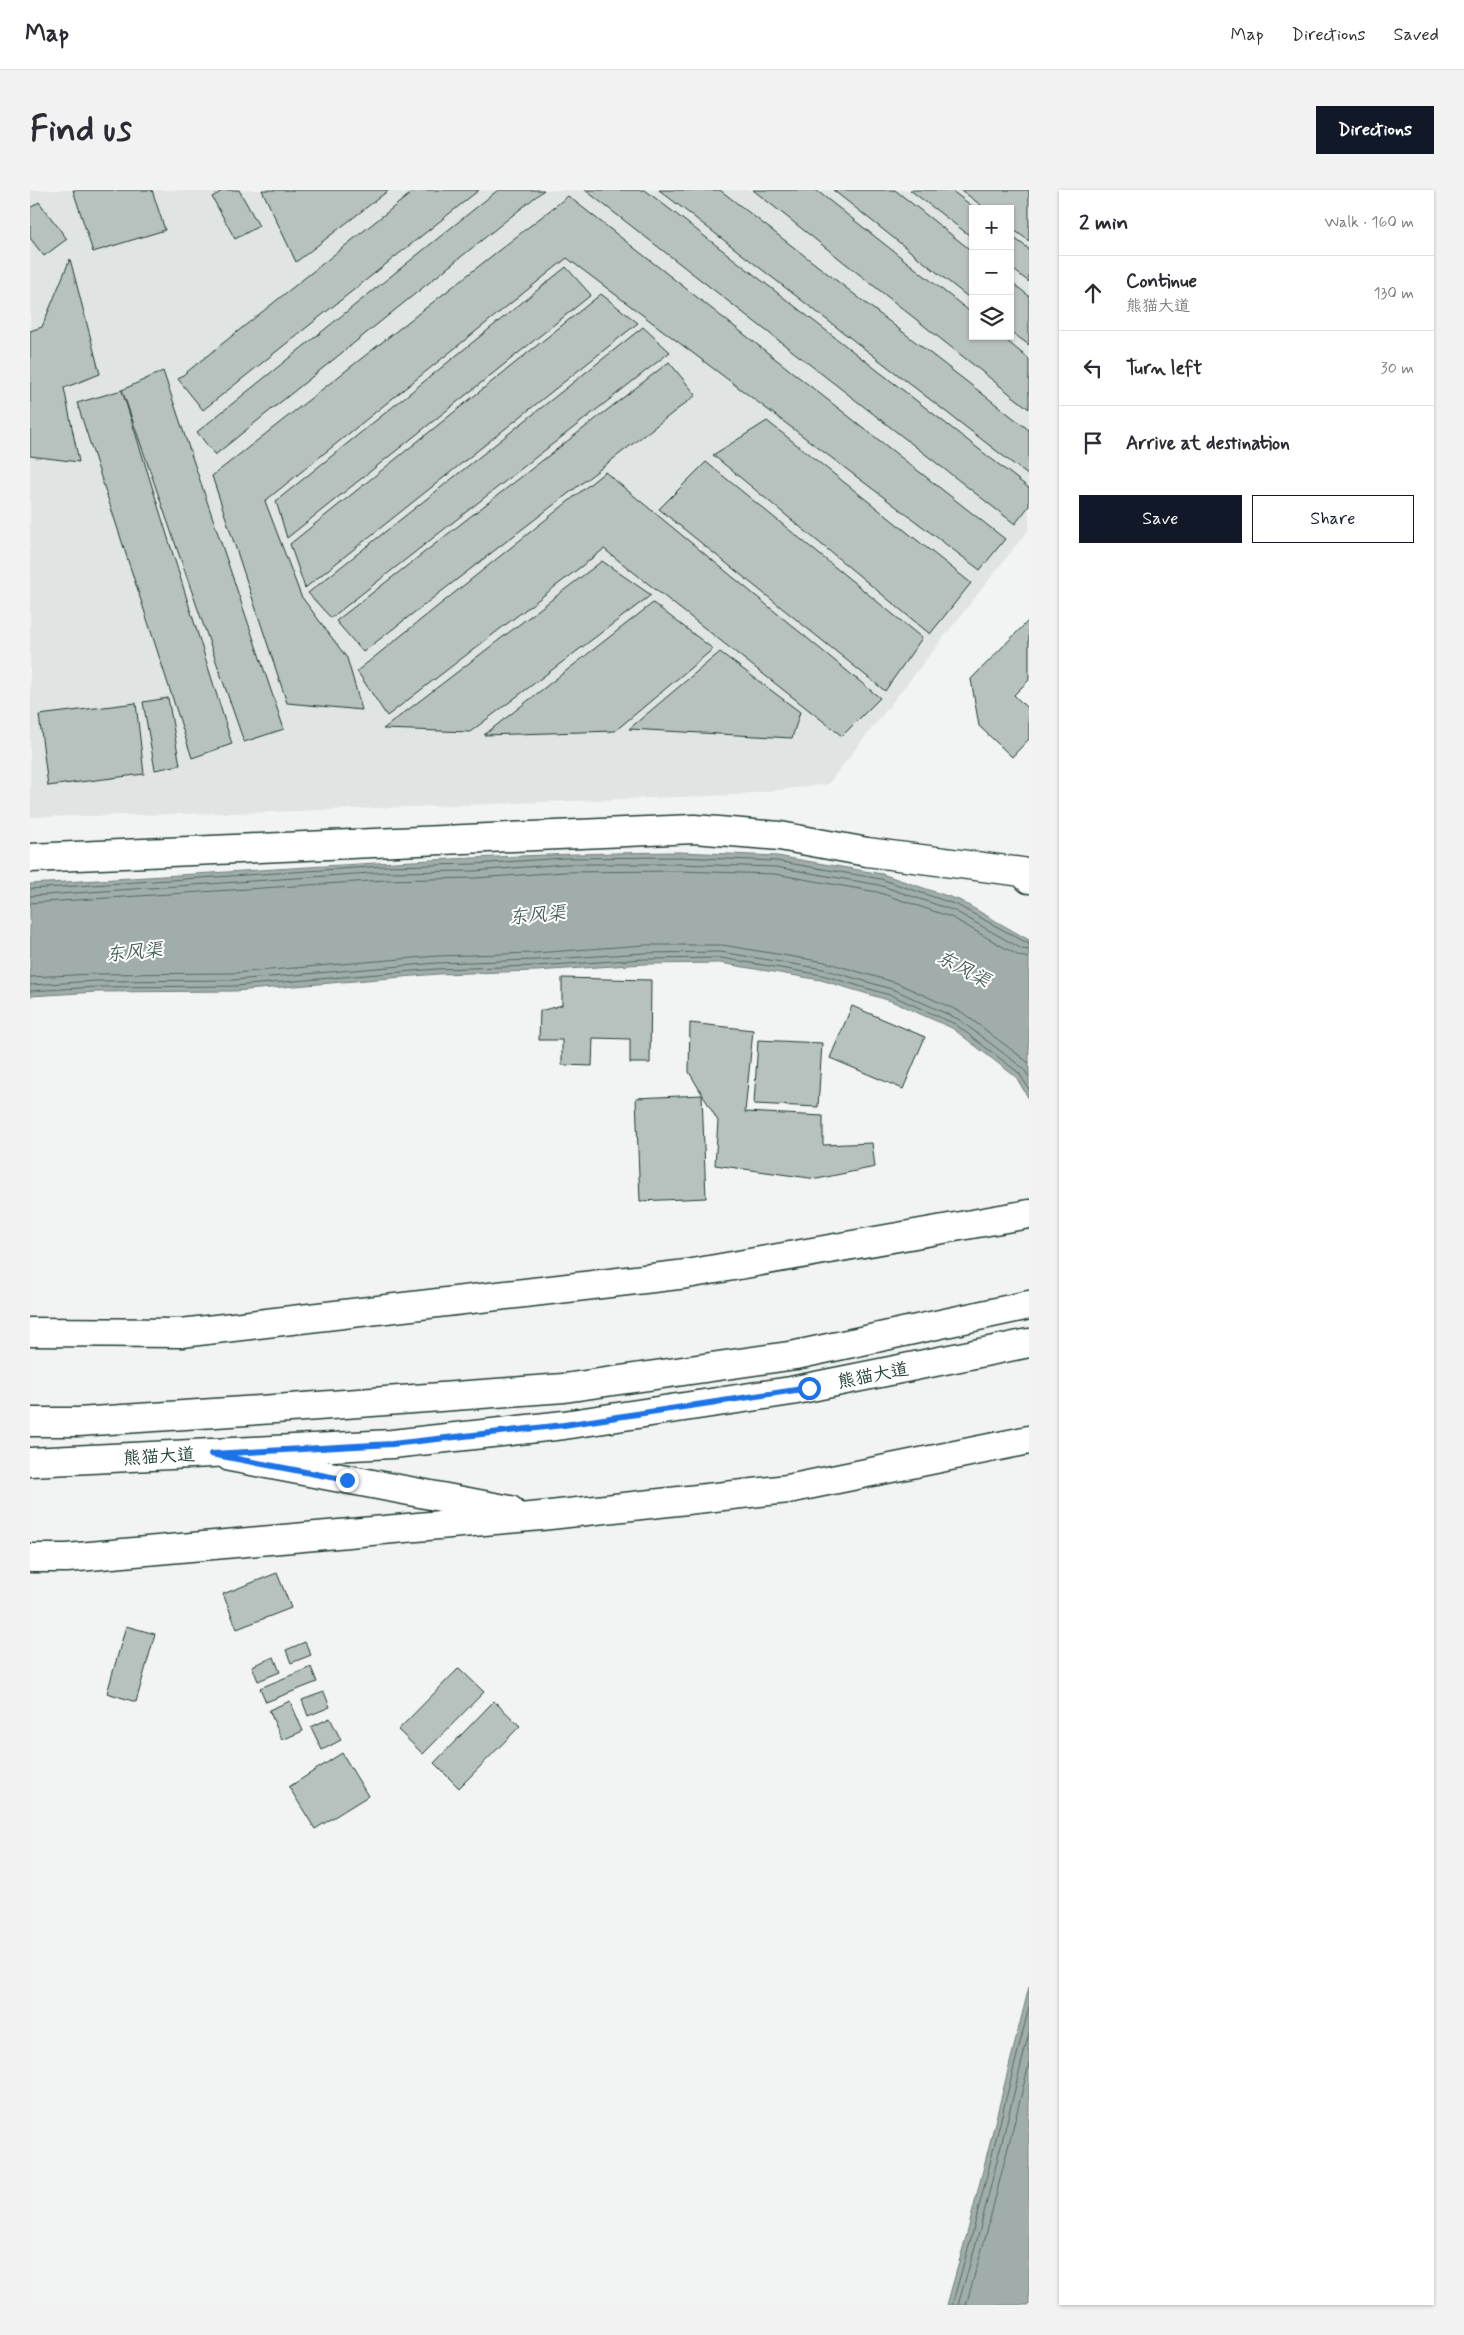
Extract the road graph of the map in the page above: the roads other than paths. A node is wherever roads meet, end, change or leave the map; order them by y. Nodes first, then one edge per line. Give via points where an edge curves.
1 (31, 851) edge
2 (1029, 879) edge
3 (1029, 1214) edge
4 (1029, 1305) edge
5 (30, 1332) edge
6 (1029, 1343) edge
7 (30, 1422) edge
8 (1029, 1440) edge
9 (211, 1454) junction
10 (30, 1462) edge
11 (541, 1516) junction
12 (30, 1558) edge

1 - 2 street via 694,829 780,836 867,852 1022,872
3 - 5 street via 687,1274 181,1332
4 - 7 street, 熊猫大道 via 796,1355 564,1388 252,1411
6 - 9 street, 熊猫大道 via 791,1391 564,1425 392,1444
8 - 11 street via 788,1489
9 - 10 street, 熊猫大道
9 - 11 street
11 - 12 street via 67,1558

